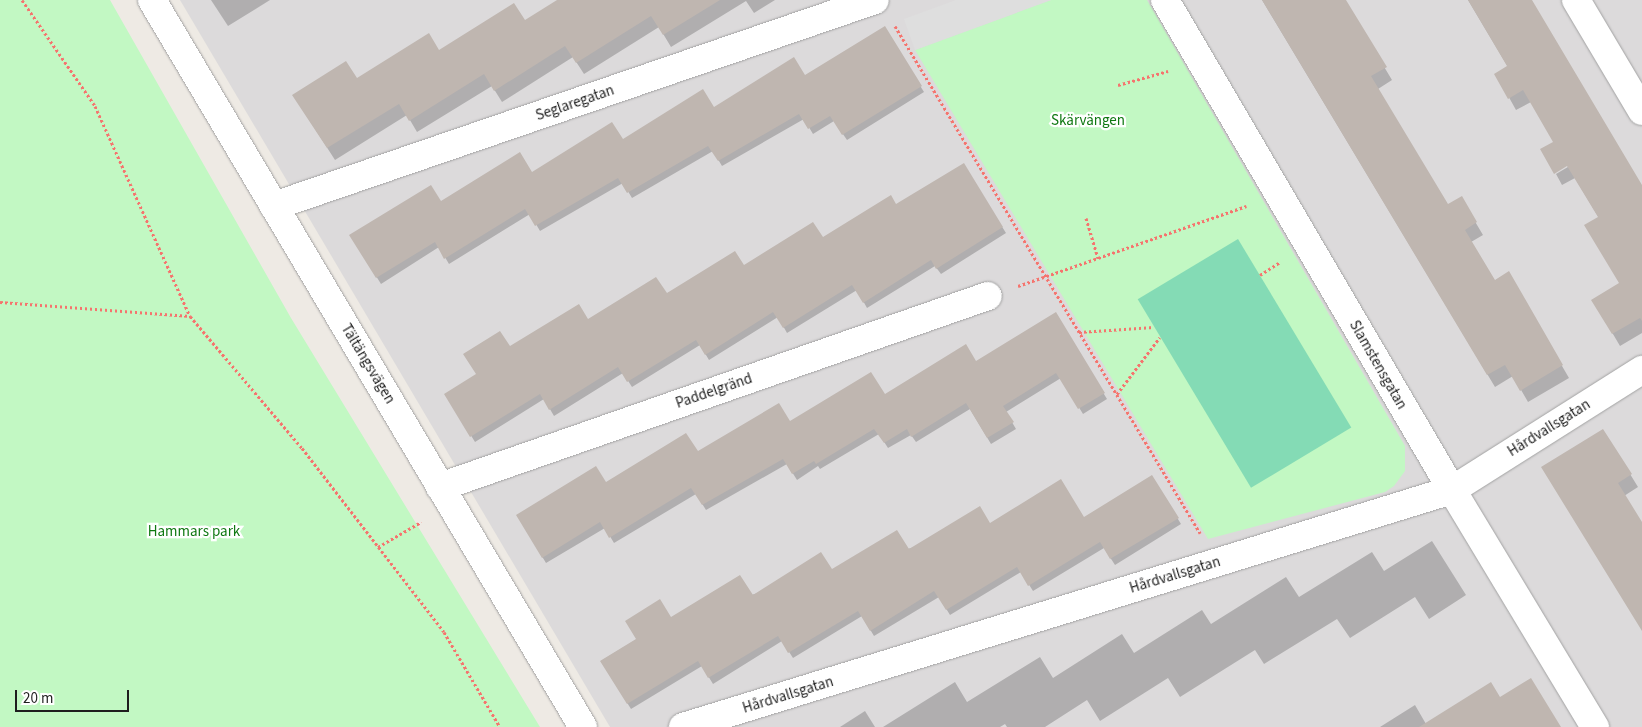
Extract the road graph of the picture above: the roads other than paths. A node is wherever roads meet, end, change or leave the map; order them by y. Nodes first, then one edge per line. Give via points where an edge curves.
1 (152, 0) edge
2 (1166, 0) edge
3 (1576, 0) edge
4 (882, 8) edge
5 (1642, 112) edge
6 (274, 206) junction
7 (988, 296) road end
8 (1642, 370) edge
9 (1452, 490) junction
10 (446, 496) junction
11 (583, 727) edge
12 (683, 727) edge
13 (1595, 727) edge

1 - 6 street, Tältängsvägen
2 - 9 street, Slamstensgatan
3 - 5 street
4 - 6 street, Seglaregatan
6 - 10 street, Tältängsvägen
7 - 10 street, Paddelgränd
8 - 9 street, Hårdvallsgatan
9 - 12 street, Hårdvallsgatan
9 - 13 street, Slamstensgatan
10 - 11 street, Tältängsvägen

